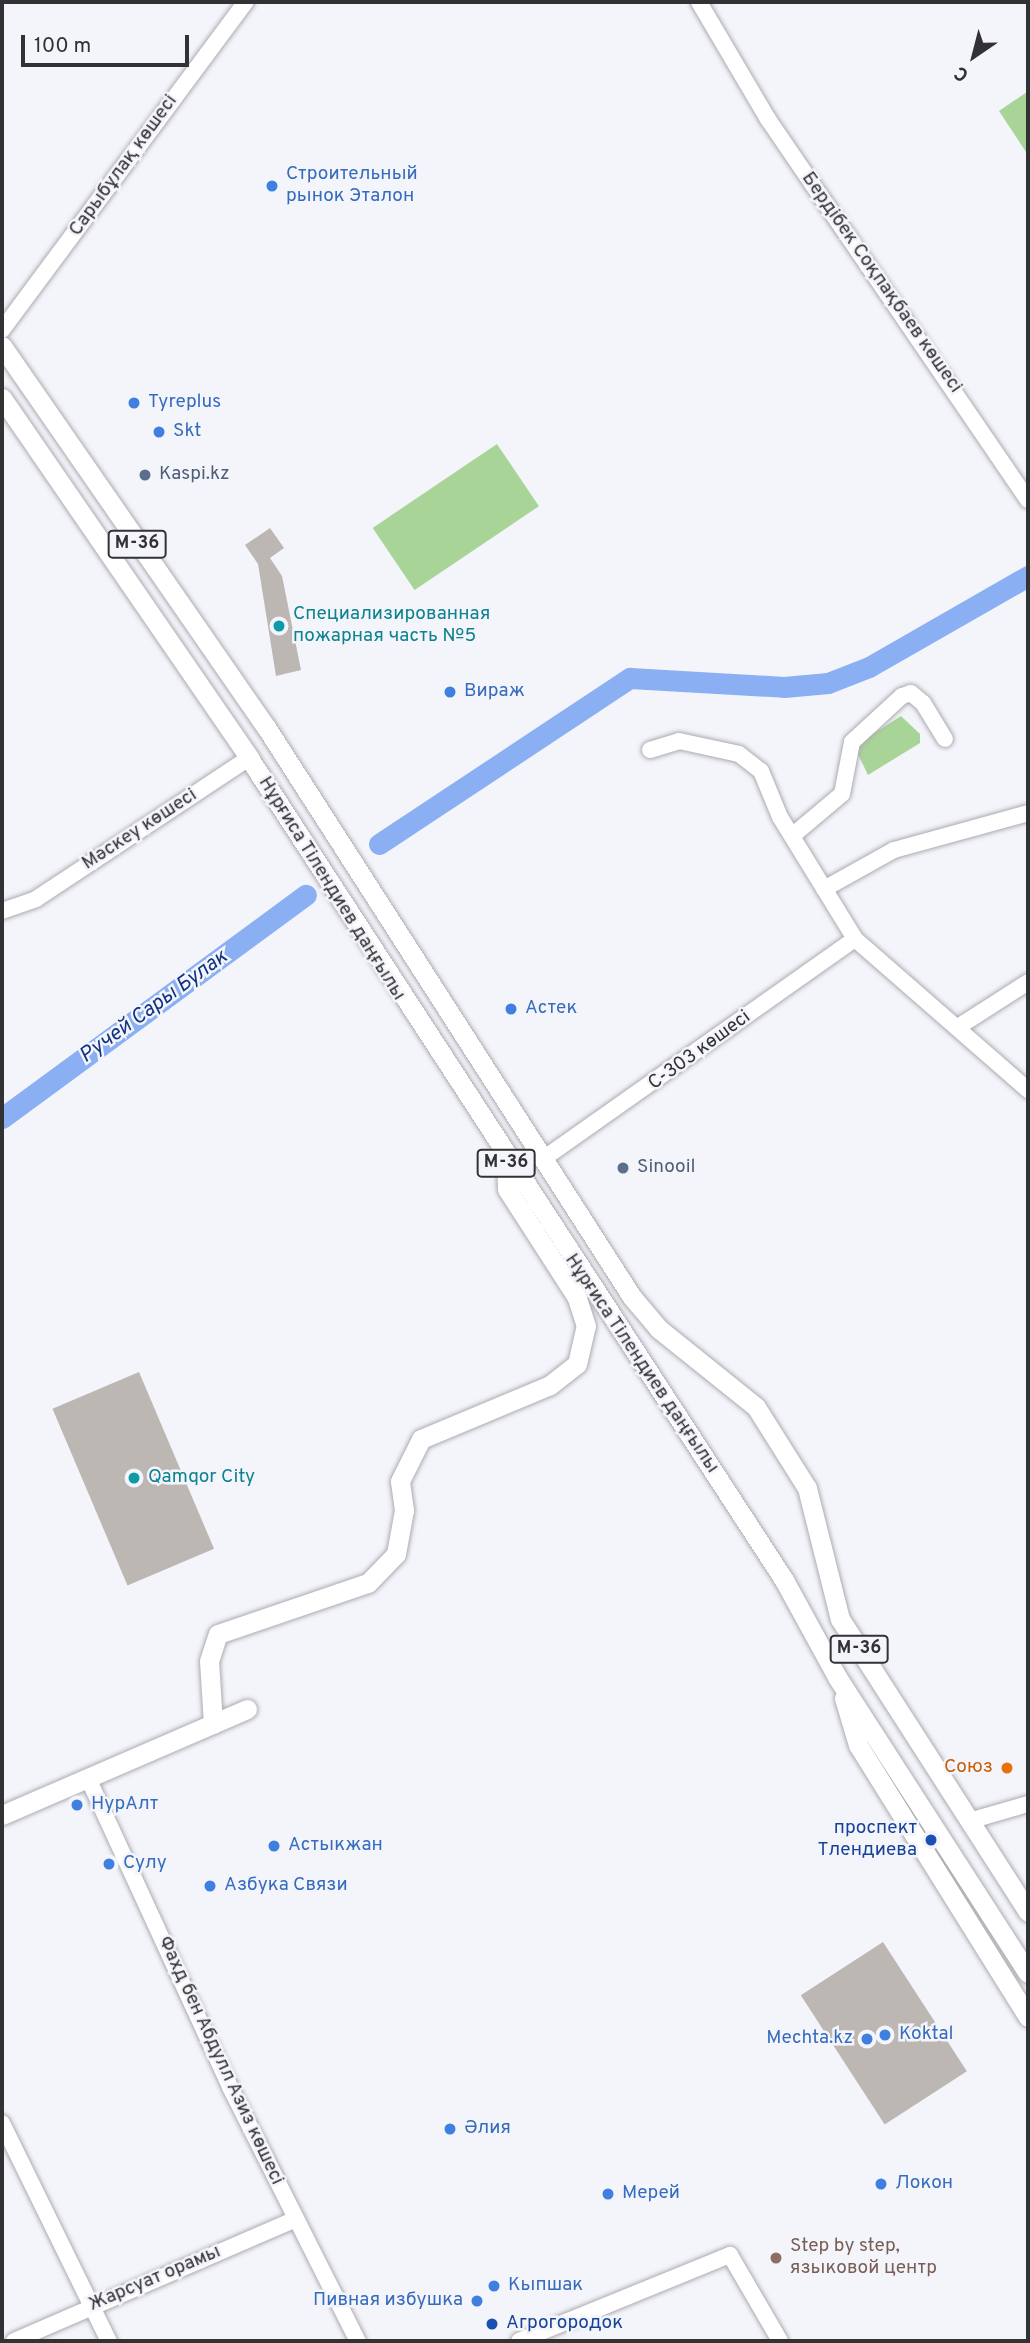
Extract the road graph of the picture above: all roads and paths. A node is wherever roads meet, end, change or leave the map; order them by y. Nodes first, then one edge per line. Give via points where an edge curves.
1 (246, 2) edge
2 (699, 2) edge
3 (2, 330) edge
4 (2, 346) edge
5 (2, 398) edge
6 (1028, 500) edge
7 (945, 739) dead end
8 (275, 741) junction
9 (650, 750) dead end
10 (249, 758) junction
11 (1028, 813) edge
12 (792, 836) junction
13 (824, 889) junction
14 (2, 911) edge
15 (855, 939) junction
16 (414, 964) junction
17 (389, 980) junction
18 (1028, 982) edge
19 (958, 1027) junction
20 (1028, 1090) edge
21 (543, 1159) junction
22 (506, 1163) junction
23 (840, 1619) junction
24 (814, 1634) junction
25 (838, 1677) junction
26 (247, 1709) dead end
27 (213, 1724) junction
28 (88, 1777) junction
29 (1028, 1804) edge
30 (2, 1815) edge
31 (969, 1821) junction
32 (1028, 1912) edge
33 (1028, 1973) edge
34 (1028, 2017) edge
35 (2, 2123) edge
36 (296, 2219) junction
37 (92, 2305) junction
38 (14, 2341) edge
39 (109, 2341) edge
40 (358, 2341) edge
41 (519, 2341) edge
42 (780, 2341) edge

1 - 3 street, Сарыбұлақ көшесі
2 - 6 street, Бердібек Соқпақбаев көшесі via 735,64
4 - 8 main road, M-36
5 - 10 main road, M-36
7 - 12 street via 923,704 911,694 902,696 852,742 842,794
8 - 10 main road, Мәскеу көшесі
8 - 16 main road, Нұрғиса Тілендиев даңғылы / M-36
9 - 12 street via 679,741 738,754 761,771
10 - 14 street, Мәскеу көшесі via 36,899
10 - 17 main road, Нұрғиса Тілендиев даңғылы / M-36
11 - 13 street via 894,850
12 - 13 street
13 - 15 street
15 - 19 street
15 - 21 street, С-303 көшесі
16 - 17 main road
16 - 21 main road, Нұрғиса Тілендиев даңғылы / M-36
17 - 22 main road, Нұрғиса Тілендиев даңғылы / M-36
18 - 19 street
19 - 20 street
21 - 23 main road, Нұрғиса Тілендиев даңғылы / M-36 via 659,1329 756,1407 811,1497
22 - 24 main road, Нұрғиса Тілендиев даңғылы / M-36
22 - 27 main road via 507,1189 576,1296 586,1326 577,1364 550,1385 421,1439 400,1481 404,1510 396,1554 368,1583 218,1634 209,1661
23 - 24 main road
23 - 31 main road, Нұрғиса Тілендиев даңғылы / M-36
24 - 25 main road, Нұрғиса Тілендиев даңғылы / M-36
25 - 33 main road, Нұрғиса Тілендиев даңғылы / M-36
25 - 34 main road via 858,1745
26 - 27 main road
27 - 28 main road
28 - 30 main road
28 - 36 street, Фахд бен Абдулл Азиз көшесі
29 - 31 street
31 - 32 main road, Нұрғиса Тілендиев даңғылы / M-36
35 - 37 street
36 - 37 street, Жарсуат орамы
36 - 40 street, Фахд бен Абдулл Азиз көшесі
37 - 38 street, Жарсуат орамы
37 - 39 street
41 - 42 street via 596,2312 647,2284 730,2256

